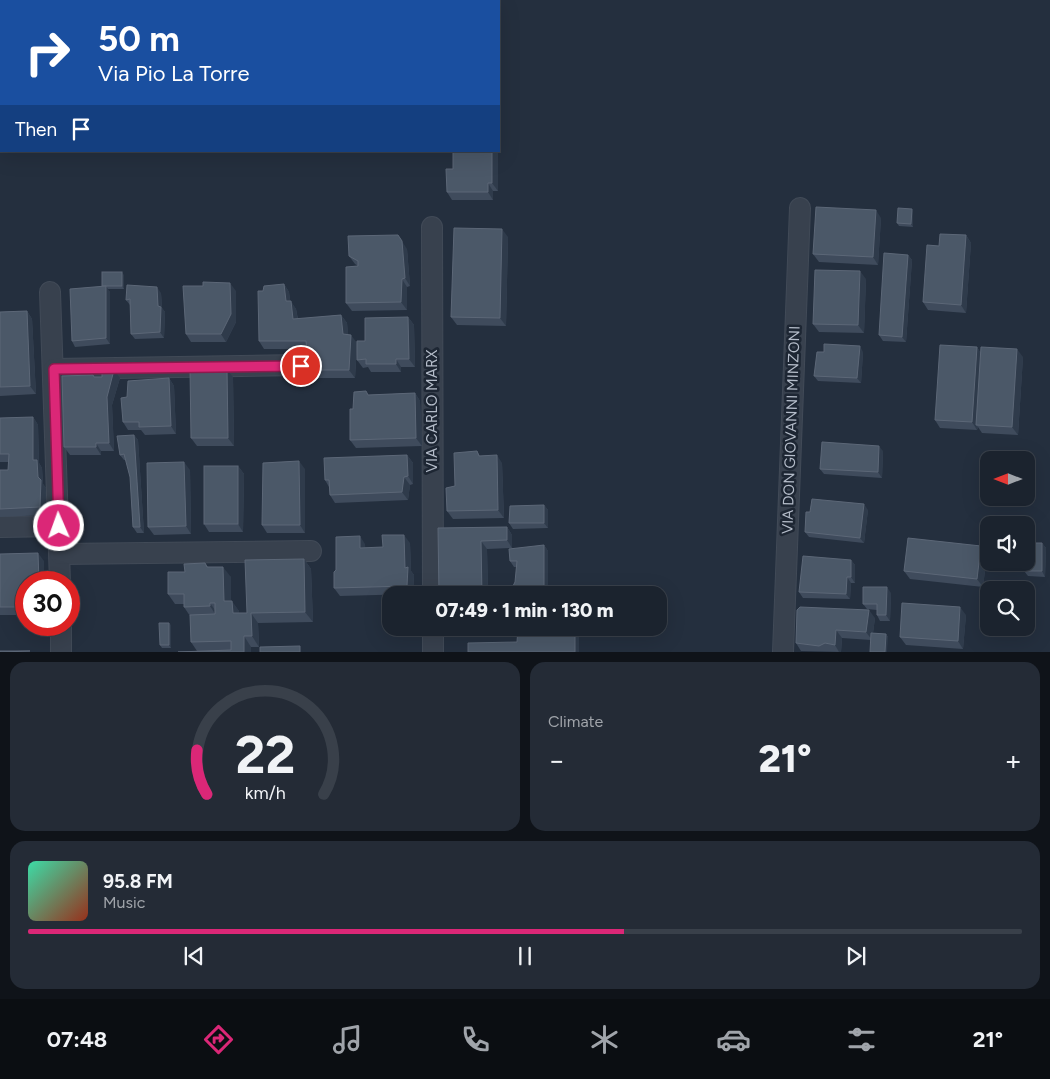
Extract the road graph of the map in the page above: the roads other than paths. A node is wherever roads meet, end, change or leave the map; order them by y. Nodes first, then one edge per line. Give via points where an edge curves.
1 (800, 208) dead end
2 (432, 227) dead end
3 (50, 292) dead end
4 (301, 366) dead end
5 (54, 369) junction
6 (59, 526) junction
7 (0, 527) edge
8 (311, 551) dead end
9 (60, 554) junction
10 (60, 571) edge
11 (433, 586) edge
12 (60, 636) edge
13 (433, 636) edge
14 (61, 652) edge
15 (433, 652) edge
16 (783, 652) edge

1 - 16 street, VIA DON GIOVANNI MINZONI
2 - 11 street, VIA CARLO MARX
3 - 5 street
4 - 5 street
5 - 6 street
6 - 7 street
6 - 9 street
8 - 9 street
9 - 10 street
12 - 14 street
13 - 15 street

